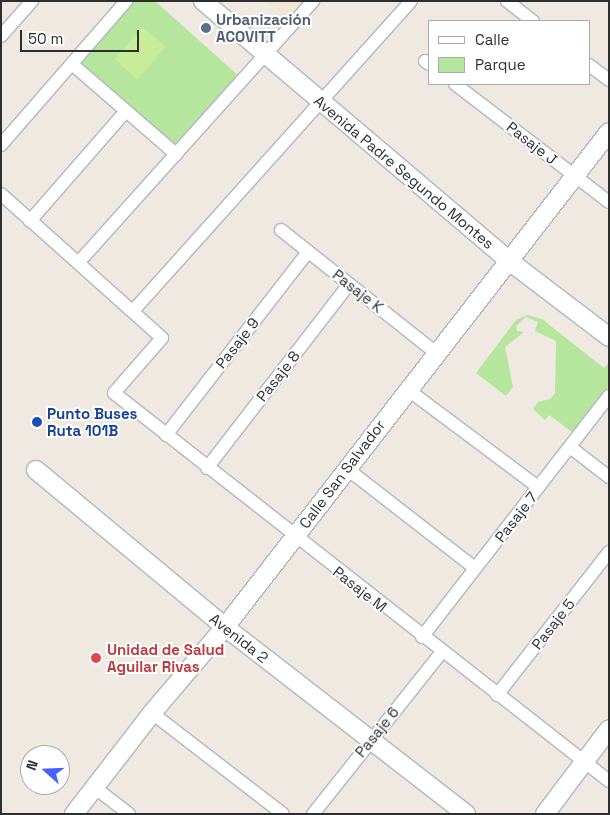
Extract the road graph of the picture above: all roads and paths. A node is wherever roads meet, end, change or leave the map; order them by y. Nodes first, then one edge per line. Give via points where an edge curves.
1 (32, 1) edge
2 (126, 1) edge
3 (203, 1) edge
4 (312, 1) edge
5 (412, 1) edge
6 (507, 1) edge
7 (532, 20) edge
8 (1, 36) edge
9 (264, 54) junction
10 (72, 64) junction
11 (590, 66) edge
12 (609, 80) edge
13 (456, 85) edge
14 (320, 101) junction
15 (126, 111) junction
16 (609, 132) edge
17 (1, 145) edge
18 (176, 154) junction
19 (574, 176) junction
20 (1, 194) edge
21 (609, 202) edge
22 (30, 221) junction
23 (281, 230) dead end
24 (308, 252) junction
25 (508, 260) junction
26 (79, 262) junction
27 (349, 284) junction
28 (133, 311) junction
29 (609, 337) edge
30 (435, 352) junction
31 (407, 389) junction
32 (609, 396) edge
33 (166, 435) junction
34 (570, 447) junction
35 (207, 468) junction
36 (346, 468) junction
37 (38, 473) dead end
38 (609, 477) edge
39 (538, 487) junction
40 (294, 537) junction
41 (609, 552) edge
42 (475, 568) junction
43 (225, 627) junction
44 (422, 637) junction
45 (442, 652) junction
46 (497, 695) junction
47 (152, 713) junction
48 (609, 729) edge
49 (371, 740) junction
50 (584, 762) junction
51 (609, 781) edge
52 (94, 787) junction
53 (74, 814) edge
54 (129, 814) edge
55 (283, 814) edge
56 (313, 814) edge
57 (466, 814) edge
58 (545, 814) edge

1 - 8 street
2 - 10 street
3 - 9 street, Avenida Padre Segundo Montes
4 - 9 street
5 - 14 street
6 - 7 street
9 - 14 street, Avenida Padre Segundo Montes
9 - 18 street
10 - 15 street
10 - 17 street
11 - 12 street
13 - 19 street, Pasaje J
14 - 25 street, Avenida Padre Segundo Montes
14 - 28 street
15 - 18 street
15 - 22 street
16 - 19 street, Calle San Salvador
18 - 26 street
19 - 21 street, Pasaje J
19 - 25 street, Calle San Salvador
20 - 22 street
22 - 26 street
23 - 24 street, Pasaje K
24 - 27 street, Pasaje K
24 - 33 street, Pasaje 9
25 - 29 street, Avenida Padre Segundo Montes
25 - 30 street, Calle San Salvador
26 - 28 street
27 - 30 street, Pasaje K
27 - 35 street, Pasaje 8
28 - 33 street, Pasaje M via 162,338 114,394
30 - 31 street, Calle San Salvador
31 - 36 street, Calle San Salvador
31 - 39 street
32 - 34 street, Pasaje 7
33 - 35 street, Pasaje M
34 - 38 street
34 - 39 street, Pasaje 7
35 - 40 street, Pasaje M
36 - 40 street, Calle San Salvador
36 - 42 street
37 - 43 street, Avenida 2
39 - 42 street, Pasaje 7
40 - 43 street, Calle San Salvador
40 - 44 street, Pasaje M
41 - 46 street, Pasaje 5
42 - 44 street, Pasaje 7
43 - 47 street, Calle San Salvador
43 - 49 street, Avenida 2
44 - 45 street, Pasaje M
45 - 46 street, Pasaje M
45 - 49 street, Pasaje 6
46 - 50 street, Pasaje M
47 - 52 street, Calle San Salvador
47 - 55 street
48 - 50 street
49 - 56 street, Pasaje 6
49 - 57 street, Avenida 2
50 - 51 street, Pasaje M
50 - 58 street
52 - 53 street, Calle San Salvador
52 - 54 street

